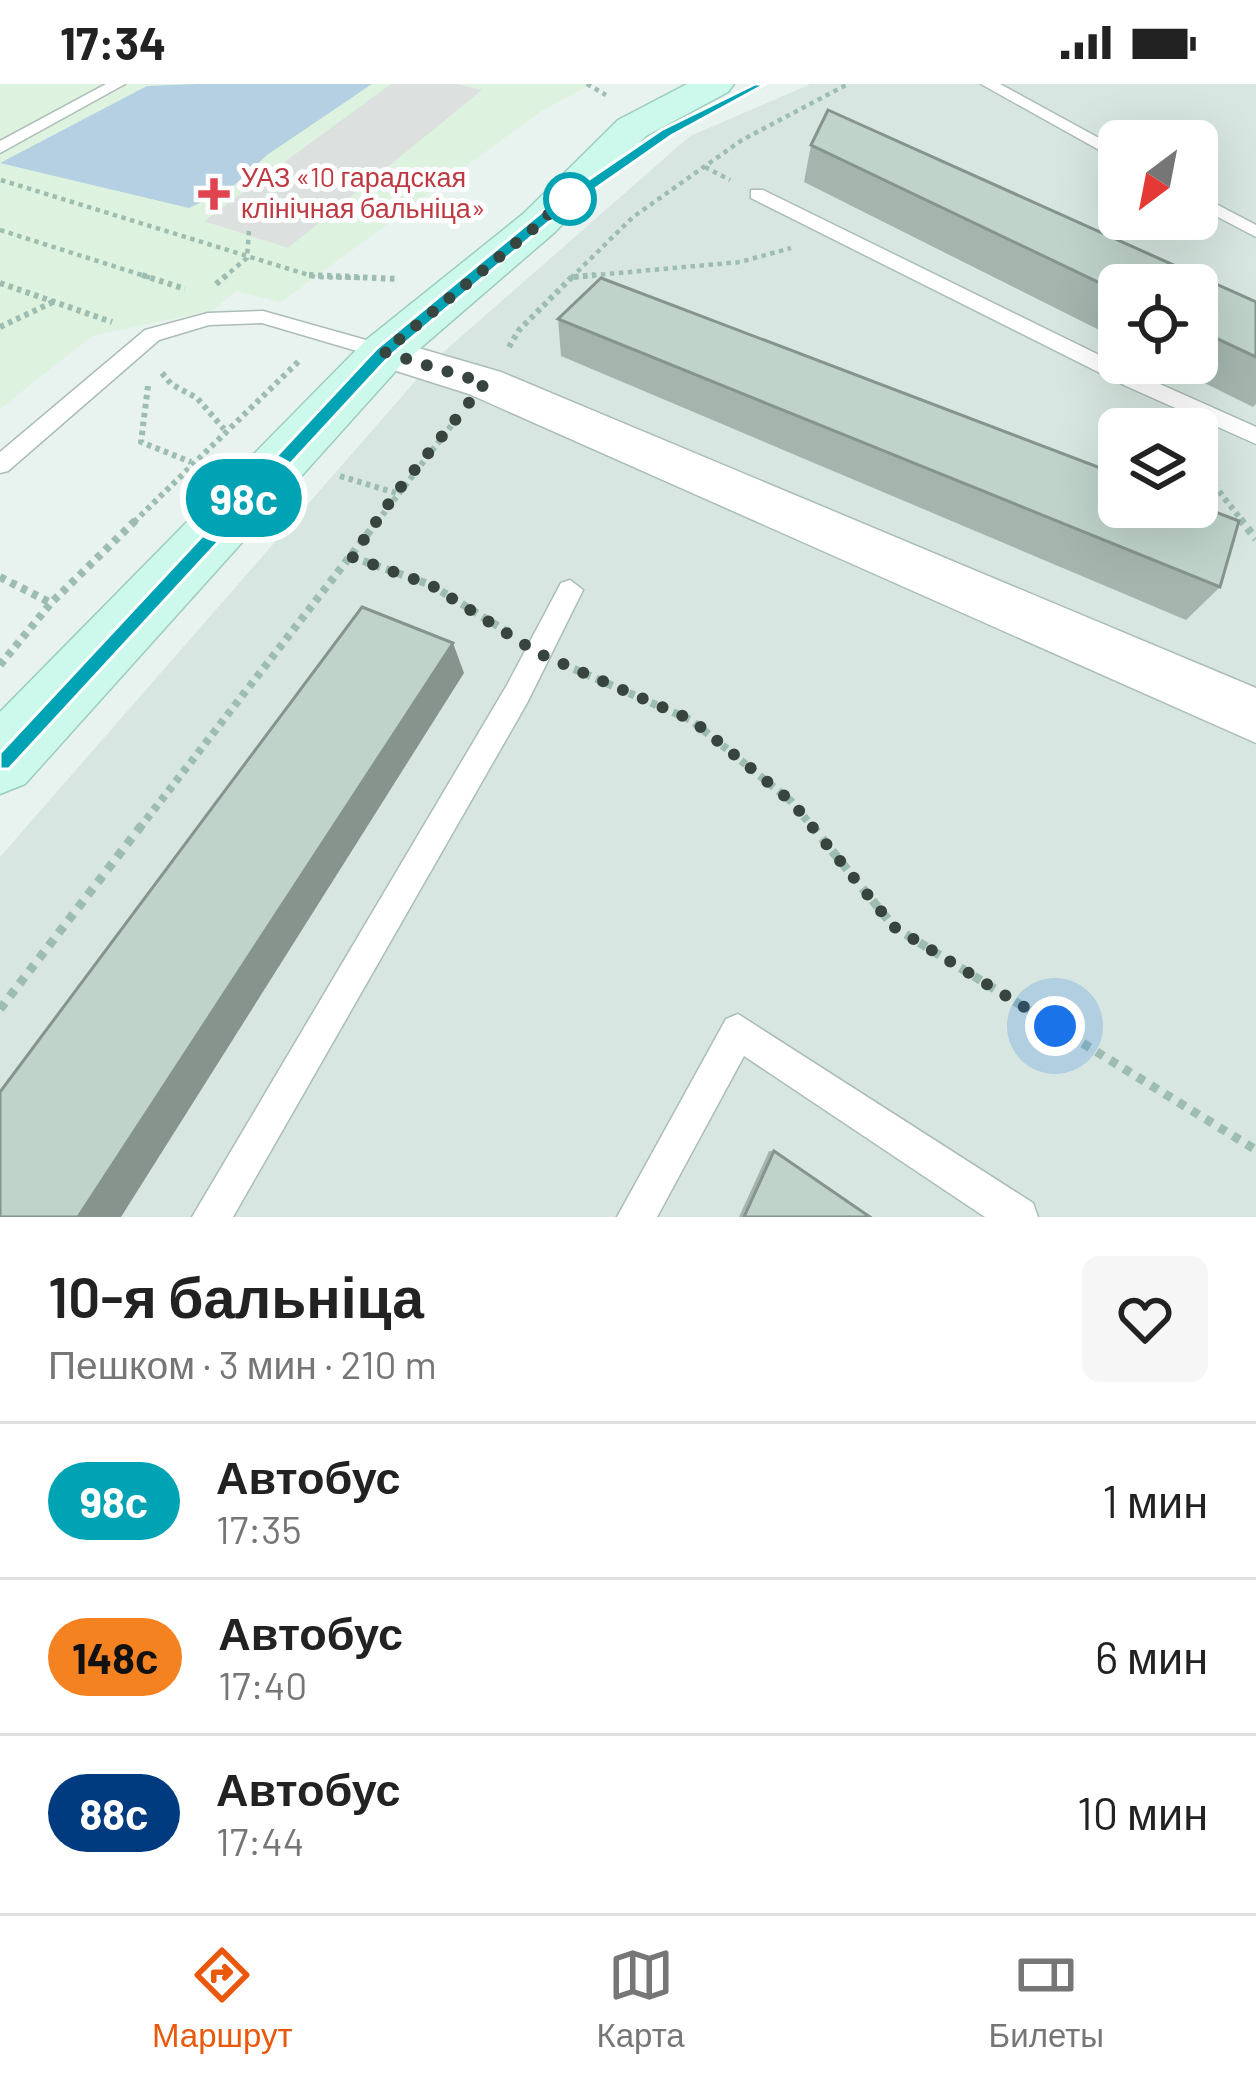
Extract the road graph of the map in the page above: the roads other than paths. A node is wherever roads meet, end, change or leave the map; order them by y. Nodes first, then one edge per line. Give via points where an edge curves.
1 (117, 84) edge
2 (715, 84) edge
3 (760, 84) edge
4 (989, 84) edge
5 (1098, 144) edge
6 (0, 148) edge
7 (757, 194) dead end
8 (1218, 211) edge
9 (550, 213) junction
10 (1256, 232) edge
11 (384, 352) junction
12 (1256, 436) edge
13 (0, 464) edge
14 (570, 590) dead end
15 (1255, 711) edge
16 (0, 761) edge
17 (211, 1217) edge
18 (636, 1217) edge
19 (1019, 1217) edge

1 - 6 lane
2 - 9 main road via 632,128
3 - 9 main road via 666,133
4 - 5 lane
7 - 12 lane
8 - 10 lane
9 - 11 main road
11 - 13 lane via 263,317 208,319 152,335
11 - 15 street via 485,383
11 - 16 main road
14 - 17 lane
18 - 19 lane via 738,1031

